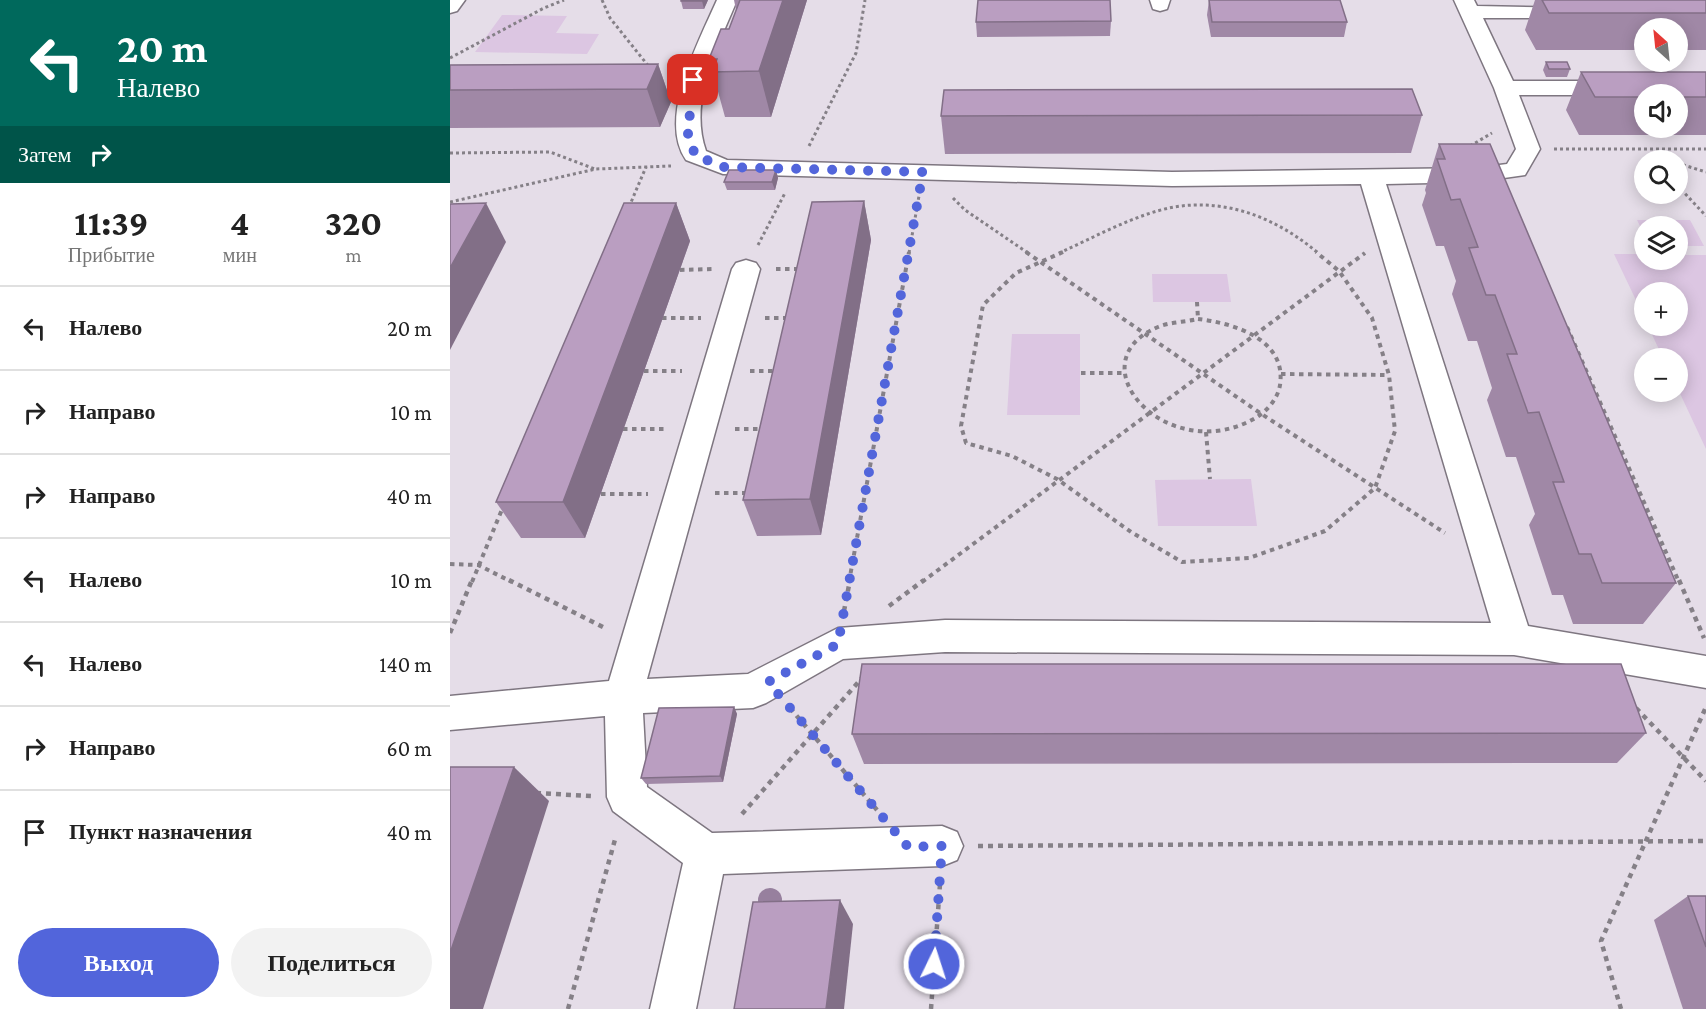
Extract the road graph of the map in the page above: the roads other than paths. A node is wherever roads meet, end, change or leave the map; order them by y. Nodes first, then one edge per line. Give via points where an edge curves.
1 (455, 0) edge
2 (727, 0) edge
3 (1467, 6) edge
4 (450, 7) edge
5 (1600, 12) edge
6 (660, 80) road end
7 (693, 80) junction
8 (1505, 88) junction
9 (1706, 88) edge
10 (1371, 177) junction
11 (746, 269) road end
12 (1514, 639) junction
13 (1706, 672) edge
14 (622, 697) junction
15 (450, 713) edge
16 (925, 847) road end
17 (706, 854) junction
18 (673, 1009) edge

1 - 4 lane
2 - 7 lane
3 - 5 lane
3 - 8 lane
6 - 7 lane
7 - 10 lane via 688,134 695,155 723,167 1172,179
8 - 9 lane
8 - 10 lane via 1528,149 1516,170 1476,175
10 - 12 lane
11 - 14 lane
12 - 13 lane
12 - 14 lane via 945,636 891,624 838,644 753,691
14 - 15 lane
14 - 17 lane via 627,797
16 - 17 lane
17 - 18 lane

